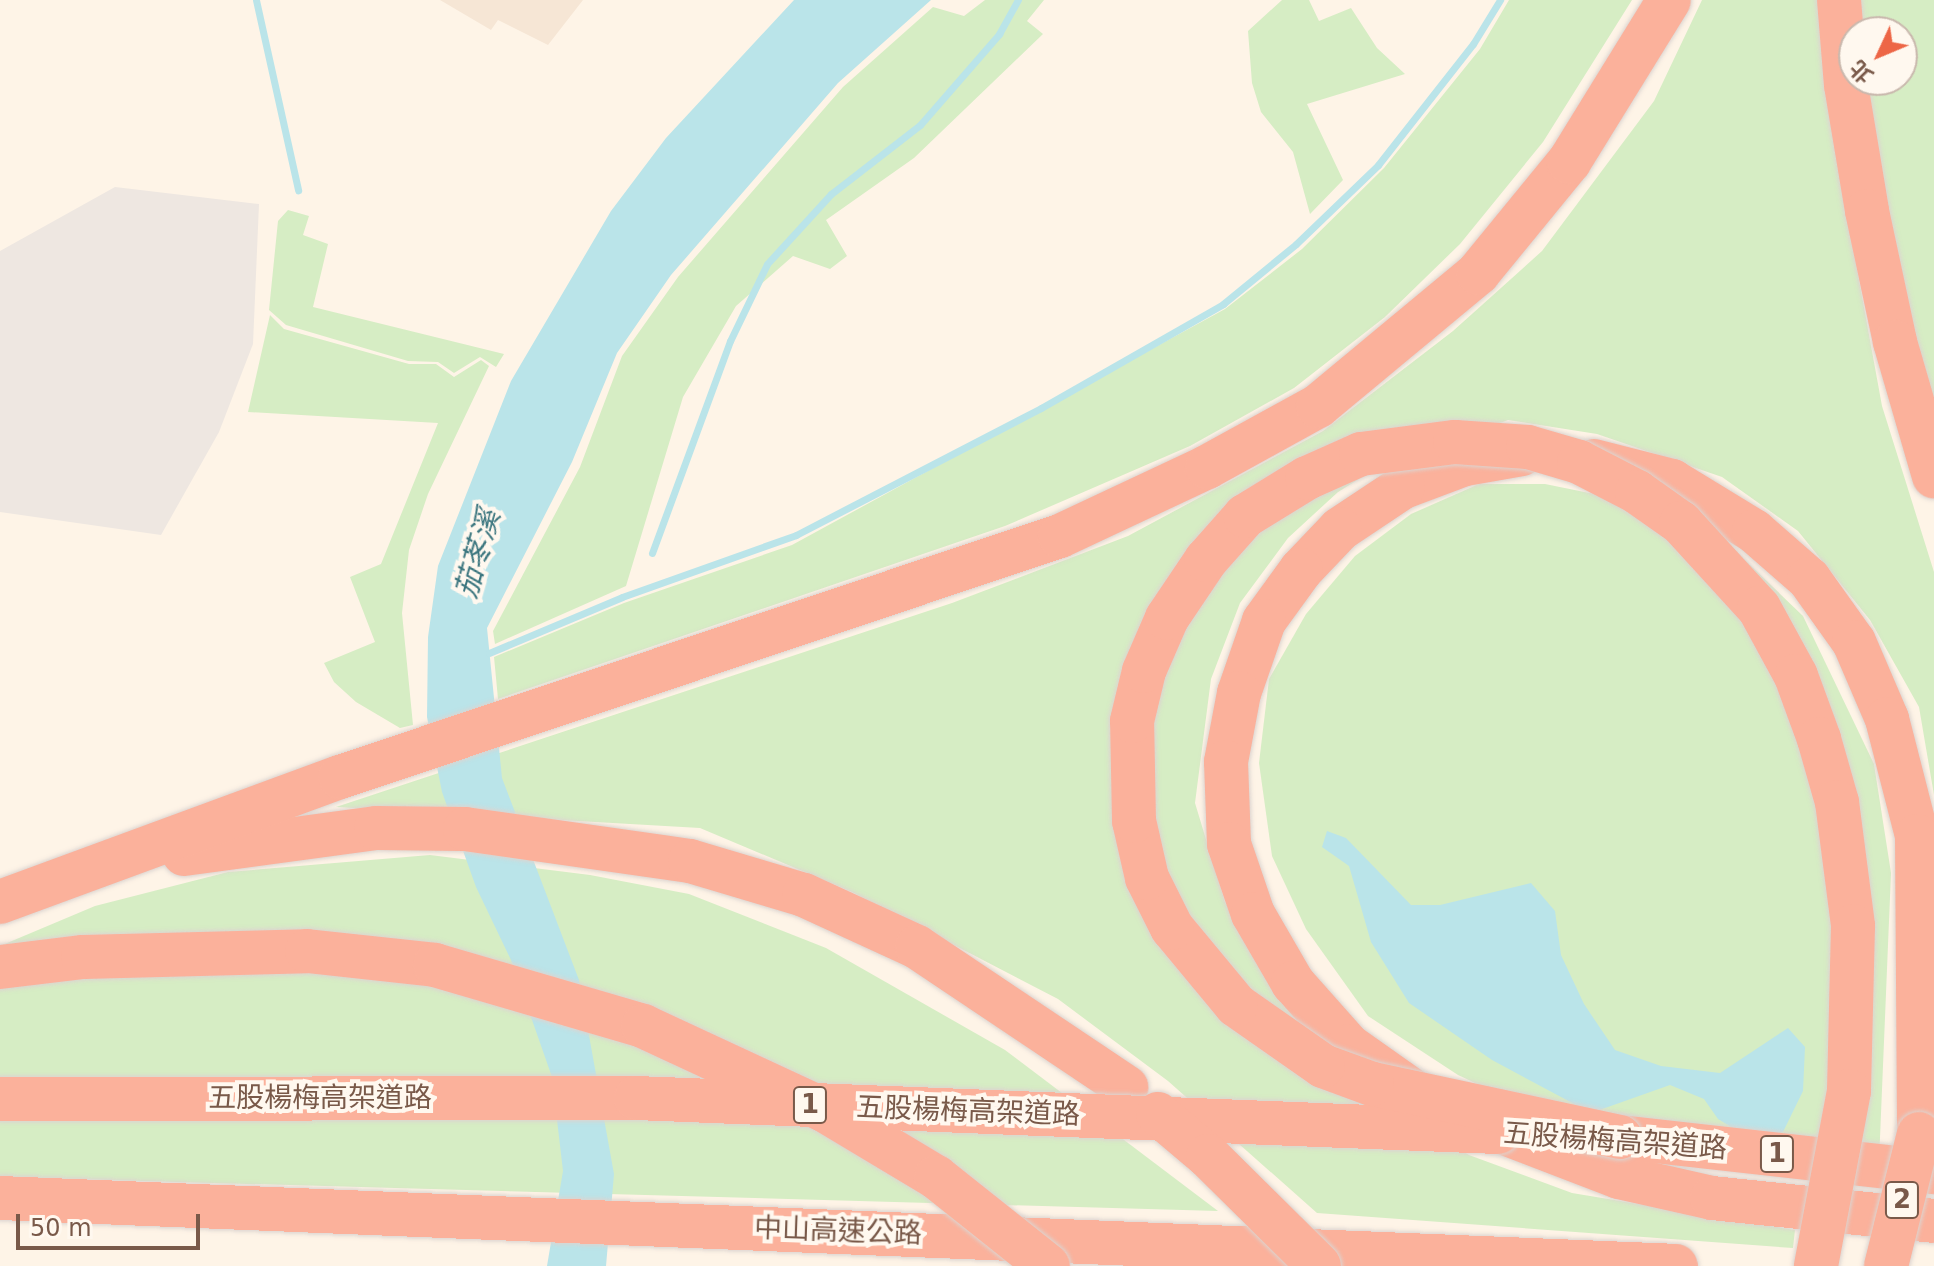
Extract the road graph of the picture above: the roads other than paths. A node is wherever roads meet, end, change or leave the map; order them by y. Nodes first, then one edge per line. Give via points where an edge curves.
1 (1669, 0) edge
2 (1839, 0) edge
3 (1934, 476) edge
4 (64, 877) junction
5 (0, 902) edge
6 (0, 967) edge
7 (1934, 1065) edge
8 (0, 1099) edge
9 (1620, 1137) junction
10 (1926, 1153) edge
11 (0, 1198) edge
12 (1934, 1221) edge
13 (1048, 1266) edge
14 (1319, 1266) edge
15 (1676, 1266) edge
16 (1816, 1266) edge
17 (1886, 1266) edge

1 - 4 highway via 1569,162 1478,273 1318,406 1207,467 1060,536 340,777
2 - 3 highway via 1846,85 1895,342
4 - 5 highway
4 - 14 highway, bridge via 187,853 376,828 465,829 690,861 804,895 917,947 1126,1087 1208,1156
6 - 13 highway, bridge via 83,957 307,951 435,965 643,1026 824,1110 936,1177
7 - 10 highway, 2
8 - 9 highway, 五股楊梅高架道路 / 1, bridge via 636,1098
9 - 10 highway, 五股楊梅高架道路 / 1, bridge
9 - 16 highway, bridge via 1372,1084 1323,1066 1275,1037 1210,978 1172,928 1147,878 1134,821 1132,721 1144,671 1167,618 1206,560 1245,516 1307,478 1361,454 1455,442 1528,447 1579,462 1637,492 1681,523 1759,608 1796,676 1819,739 1837,802 1853,926 1849,1091
10 - 12 highway via 1917,836 1882,706 1854,642 1809,579 1754,531 1672,481 1583,459 1528,453 1465,464 1403,487 1340,529 1264,621 1239,693 1226,762 1229,844 1253,914 1293,983 1349,1046 1434,1106 1535,1149 1619,1177 1712,1198
10 - 17 highway, 2, bridge
11 - 15 highway, 中山高速公路

